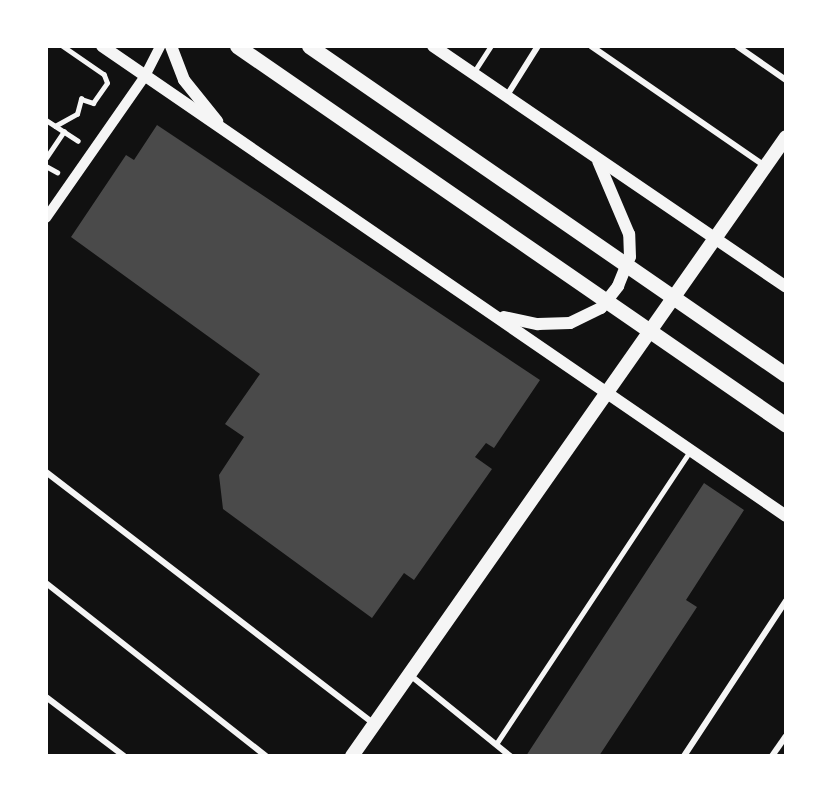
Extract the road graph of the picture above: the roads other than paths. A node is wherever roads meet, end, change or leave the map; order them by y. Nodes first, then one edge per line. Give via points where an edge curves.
1 (62, 46) edge
2 (102, 46) edge
3 (160, 46) edge
4 (171, 46) edge
5 (237, 46) edge
6 (309, 46) edge
7 (432, 46) edge
8 (491, 46) edge
9 (538, 46) edge
10 (591, 46) edge
11 (737, 46) edge
12 (473, 74) junction
13 (145, 76) junction
14 (786, 80) edge
15 (506, 97) junction
16 (46, 120) edge
17 (55, 126) junction
18 (64, 131) junction
19 (225, 131) junction
20 (786, 137) edge
21 (78, 141) dead end
22 (46, 158) edge
23 (597, 159) junction
24 (46, 166) edge
25 (765, 166) junction
26 (57, 172) dead end
27 (46, 218) edge
28 (713, 237) junction
29 (786, 287) edge
30 (494, 315) junction
31 (786, 375) edge
32 (605, 390) junction
33 (786, 425) edge
34 (691, 450) junction
35 (46, 472) edge
36 (786, 516) edge
37 (46, 583) edge
38 (786, 601) edge
39 (410, 674) junction
40 (46, 697) edge
41 (374, 724) junction
42 (786, 736) edge
43 (496, 744) junction
44 (124, 756) edge
45 (266, 756) edge
46 (352, 756) edge
47 (510, 756) edge
48 (684, 756) edge
49 (772, 756) edge

1 - 17 lane via 104,75 107,83 93,103 81,99 77,114
2 - 13 main road
3 - 13 street
4 - 19 main road via 184,80
5 - 33 highway
6 - 31 highway
7 - 12 main road
8 - 12 lane
9 - 15 street
10 - 25 street
11 - 14 street
12 - 15 main road
13 - 19 main road
13 - 27 street
15 - 23 main road
16 - 17 lane
17 - 18 lane
18 - 21 lane
18 - 22 lane
19 - 30 main road
20 - 25 main road
23 - 28 main road
23 - 30 main road via 625,219 631,242 627,267 613,294 595,312 570,323 538,324
24 - 26 lane
25 - 28 main road
28 - 29 main road
28 - 32 main road
30 - 32 main road
32 - 34 main road
32 - 39 main road
34 - 36 main road
34 - 43 street
35 - 41 street
37 - 45 street
38 - 48 street
39 - 41 main road
39 - 43 street
40 - 44 street
41 - 46 main road
42 - 49 street
43 - 47 street

